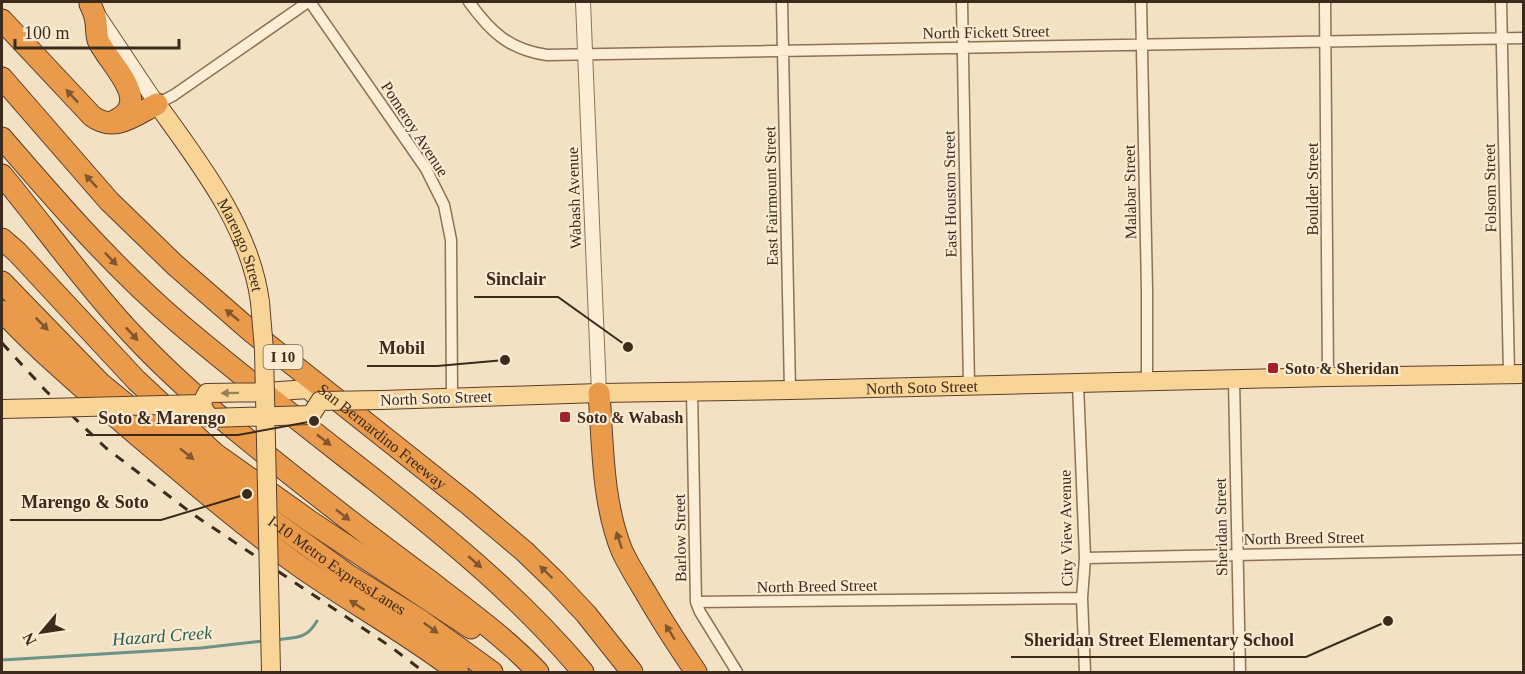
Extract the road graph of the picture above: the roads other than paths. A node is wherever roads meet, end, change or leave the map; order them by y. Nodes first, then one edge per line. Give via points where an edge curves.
1 (309, 2) edge
2 (469, 2) edge
3 (583, 2) edge
4 (782, 2) edge
5 (962, 2) edge
6 (1141, 2) edge
7 (1325, 2) edge
8 (1501, 2) edge
9 (89, 3) edge
10 (2, 20) edge
11 (1524, 38) edge
12 (1502, 39) junction
13 (1326, 42) junction
14 (1142, 44) junction
15 (962, 47) junction
16 (783, 52) junction
17 (585, 55) junction
18 (2, 78) edge
19 (158, 104) junction
20 (105, 124) junction
21 (2, 138) edge
22 (2, 175) edge
23 (2, 239) edge
24 (2, 282) edge
25 (2, 311) edge
26 (1516, 374) edge
27 (1328, 377) junction
28 (1234, 380) junction
29 (1147, 382) junction
30 (1078, 384) junction
31 (969, 386) junction
32 (790, 390) junction
33 (692, 391) junction
34 (265, 392) junction
35 (598, 393) junction
36 (452, 397) junction
37 (320, 401) junction
38 (201, 404) junction
39 (2, 409) edge
40 (265, 416) junction
41 (1524, 549) edge
42 (1237, 554) junction
43 (1085, 558) junction
44 (1082, 598) junction
45 (696, 602) junction
46 (586, 614) junction
47 (536, 670) edge
48 (271, 672) edge
49 (458, 672) edge
50 (492, 672) edge
51 (583, 672) edge
52 (632, 672) edge
53 (639, 672) edge
54 (696, 672) edge
55 (737, 672) edge
56 (1085, 672) edge
57 (1240, 672) edge

1 - 19 street
1 - 36 street, Pomeroy Avenue via 426,169 444,205 451,240
2 - 17 street, North Fickett Street via 484,23 516,47 547,56
3 - 17 street, Wabash Avenue
4 - 16 street, East Fairmount Street
5 - 15 street, East Houston Street
6 - 14 street, Malabar Street
7 - 13 street, Boulder Street
8 - 12 street, Folsom Street
9 - 19 main road, Marengo Street
9 - 20 highway via 99,42 130,92 126,113
20 -> 10 highway via 92,116
11 - 12 street, North Fickett Street
12 - 13 street, North Fickett Street
12 - 26 street, Folsom Street
13 - 14 street, North Fickett Street
13 - 27 street, Boulder Street
14 - 15 street, North Fickett Street
14 - 29 street, Malabar Street
15 - 16 street, North Fickett Street
15 - 31 street, East Houston Street
16 - 17 street, North Fickett Street
16 - 32 street, East Fairmount Street
17 - 35 street, Wabash Avenue
46 -> 18 highway, San Bernardino Freeway / I 10 via 495,526 175,266 109,201
19 - 20 highway via 122,122
19 - 34 main road, Marengo Street, bridge via 225,204 244,245 260,302
21 -> 51 highway via 129,278 234,369 460,549 525,608
22 -> 47 highway via 85,281 174,377 315,493 484,622
23 - 47 highway via 136,380 214,453
24 -> 50 highway, I-10 Metro ExpressLanes via 101,384 236,494
49 -> 25 highway, I-10 Metro ExpressLanes via 239,521 77,383
26 - 27 main road, North Soto Street
27 - 28 main road, North Soto Street
28 - 29 main road, North Soto Street
28 - 42 street, Sheridan Street
29 - 30 main road, North Soto Street
30 - 31 main road, North Soto Street
30 - 43 street, City View Avenue
31 - 32 main road, North Soto Street
32 - 33 main road, North Soto Street
33 - 35 main road, North Soto Street
33 - 45 street, Barlow Street
34 - 37 main road, North Soto Street via 308,389
34 -> 38 main road, North Soto Street, bridge via 207,393
34 - 40 main road, Marengo Street, bridge
35 - 36 main road, North Soto Street
54 -> 35 highway via 622,549 605,479
36 - 37 main road, North Soto Street, bridge
37 - 40 main road, bridge via 311,415
38 - 39 main road, North Soto Street, bridge
38 - 40 main road, bridge via 209,418
40 - 48 main road, Marengo Street, bridge
41 - 42 street, North Breed Street
42 - 43 street, North Breed Street
42 - 57 street, Sheridan Street
43 - 44 street, City View Avenue
44 - 45 street, North Breed Street
44 - 56 street, City View Avenue
45 - 55 street, Barlow Street
46 - 52 highway, San Bernardino Freeway
46 - 53 highway, I 10

